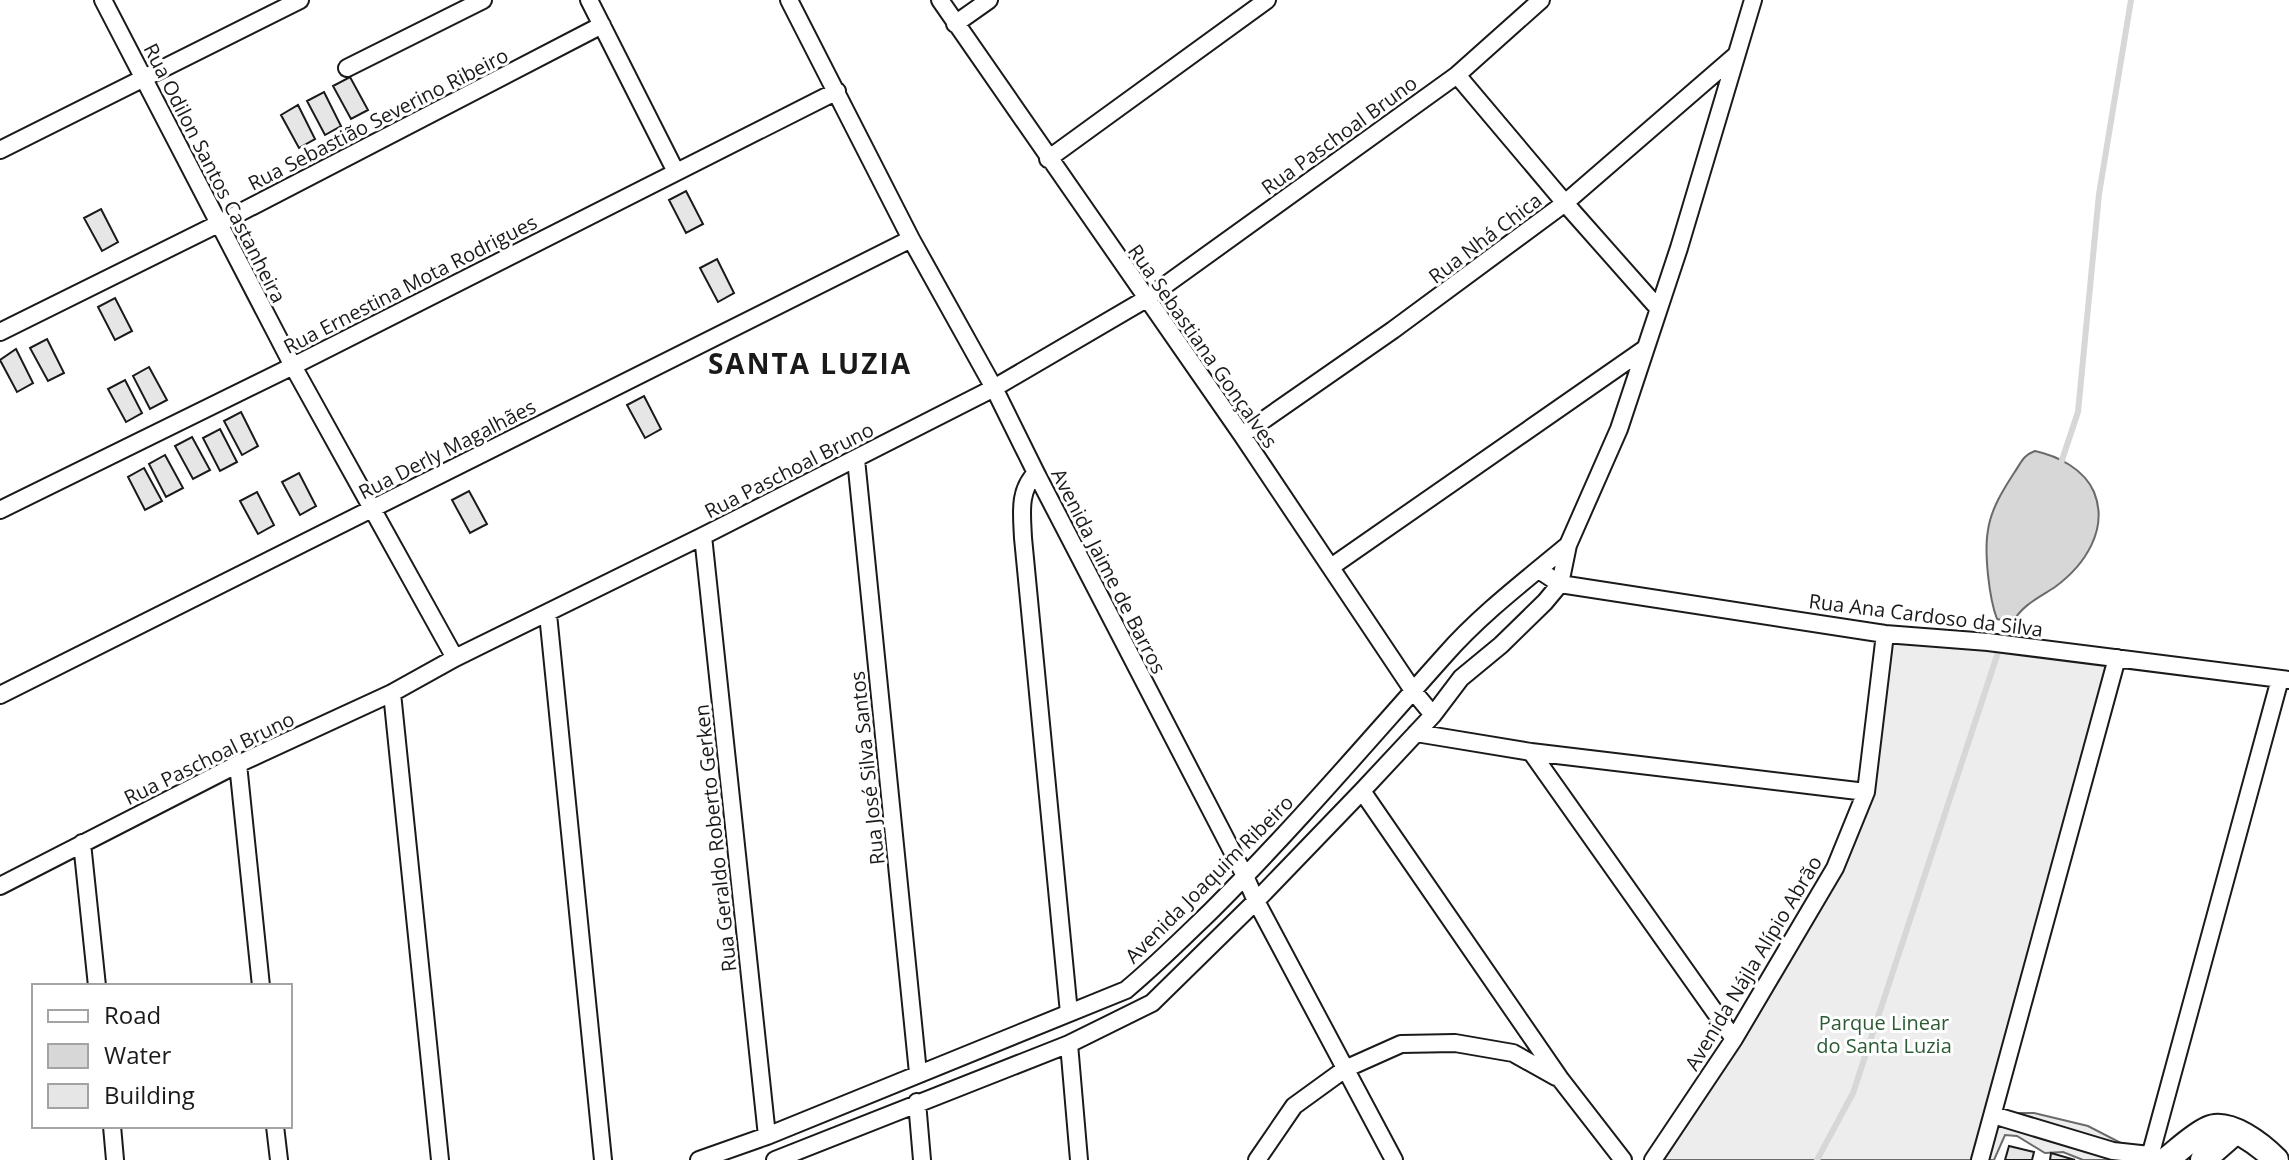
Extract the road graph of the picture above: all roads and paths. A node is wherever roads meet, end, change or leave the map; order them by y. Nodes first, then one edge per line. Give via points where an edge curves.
1 (103, 0) edge
2 (300, 0) edge
3 (483, 0) edge
4 (589, 0) edge
5 (789, 0) edge
6 (940, 0) edge
7 (989, 0) edge
8 (1267, 0) edge
9 (1541, 0) edge
10 (1753, 0) edge
11 (955, 24) junction
12 (602, 25) junction
13 (1737, 54) junction
14 (347, 68) dead end
15 (1457, 75) junction
16 (144, 79) junction
17 (837, 91) junction
18 (0, 150) edge
19 (1048, 159) junction
20 (676, 172) junction
21 (1565, 203) junction
22 (220, 223) junction
23 (911, 239) junction
24 (1146, 299) junction
25 (1658, 308) junction
26 (0, 332) edge
27 (1643, 350) junction
28 (293, 366) junction
29 (994, 388) junction
30 (1242, 435) junction
31 (856, 459) junction
32 (1036, 473) junction
33 (373, 509) junction
34 (0, 510) edge
35 (703, 536) junction
36 (1568, 545) junction
37 (1331, 567) junction
38 (1539, 570) junction
39 (1560, 584) junction
40 (548, 614) junction
41 (1885, 634) junction
42 (455, 658) junction
43 (2117, 658) junction
44 (2284, 680) edge
45 (1414, 692) junction
46 (392, 693) junction
47 (0, 695) edge
48 (1433, 715) junction
49 (1416, 733) junction
50 (1531, 752) junction
51 (238, 764) junction
52 (1362, 791) junction
53 (1866, 792) junction
54 (82, 843) junction
55 (1245, 876) junction
56 (0, 886) edge
57 (1256, 901) junction
58 (97, 984) edge
59 (261, 984) edge
60 (1069, 1013) junction
61 (1734, 1039) junction
62 (1069, 1044) junction
63 (1345, 1069) junction
64 (918, 1073) junction
65 (1561, 1080) junction
66 (917, 1102) junction
67 (1993, 1115) junction
68 (112, 1128) edge
69 (275, 1128) edge
70 (2235, 1132) junction
71 (767, 1136) junction
72 (2266, 1156) edge
73 (2155, 1158) edge
74 (115, 1160) edge
75 (279, 1160) edge
76 (440, 1160) edge
77 (603, 1160) edge
78 (699, 1160) edge
79 (775, 1160) edge
80 (922, 1160) edge
81 (1079, 1160) edge
82 (1257, 1160) edge
83 (1394, 1160) edge
84 (1623, 1160) edge
85 (1653, 1160) edge
86 (1980, 1160) edge
87 (2203, 1160) edge

1 - 16 street, Rua Odilon Santos Castanheira
2 - 16 street
3 - 14 street
4 - 12 street
5 - 17 street, Avenida Jaime de Barros
6 - 11 street, Rua Sebastiana Gonçalves
7 - 11 street
8 - 19 street
9 - 15 street, Rua Paschoal Bruno
10 - 13 street
11 - 19 street, Rua Sebastiana Gonçalves
12 - 20 street
12 - 22 street, Rua Sebastião Severino Ribeiro
13 - 21 street, Rua Nhá Chica
13 - 25 street
15 - 21 street
15 - 24 street, Rua Paschoal Bruno
16 - 18 street
16 - 22 street, Rua Odilon Santos Castanheira
17 - 20 street, Rua Ernestina Mota Rodrigues
17 - 23 street, Avenida Jaime de Barros
19 - 24 street, Rua Sebastiana Gonçalves
20 - 28 street, Rua Ernestina Mota Rodrigues
21 - 25 street
21 - 30 street, Rua Nhá Chica
22 - 26 street, Rua Sebastião Severino Ribeiro
22 - 28 street, Rua Odilon Santos Castanheira
23 - 29 street, Avenida Jaime de Barros
23 - 33 street, Rua Derly Magalhães
24 - 29 street, Rua Paschoal Bruno
24 - 30 street, Rua Sebastiana Gonçalves
25 - 27 street
27 - 36 street via 1619,429
27 - 37 street
28 - 33 street, Rua Odilon Santos Castanheira
28 - 34 street, Rua Ernestina Mota Rodrigues
29 - 31 street, Rua Paschoal Bruno
29 - 32 street, Avenida Jaime de Barros
30 - 37 street, Rua Sebastiana Gonçalves
31 - 35 street, Rua Paschoal Bruno
31 - 64 street, Rua José Silva Santos
32 - 55 street, Avenida Jaime de Barros
32 - 60 street via 1023,491 1023,538
33 - 42 street, Rua Odilon Santos Castanheira
33 - 47 street, Rua Derly Magalhães
35 - 40 street, Rua Paschoal Bruno
35 - 71 street, Rua Geraldo Roberto Gerken
36 - 38 street, Avenida Joaquim Ribeiro
36 - 39 street
37 - 45 street, Rua Sebastiana Gonçalves
38 - 39 street
38 - 45 street, Avenida Joaquim Ribeiro via 1447,652
39 - 41 street, Rua Ana Cardoso da Silva
39 - 48 street via 1461,678
40 - 42 street, Rua Paschoal Bruno
40 - 77 street
41 - 43 street, Rua Ana Cardoso da Silva
41 - 53 street, Avenida Nájla Alípio Abrão
42 - 46 street, Rua Paschoal Bruno
43 - 44 street, Rua Ana Cardoso da Silva
43 - 67 street
44 - 73 street
45 - 48 street, Rua Sebastiana Gonçalves
45 - 55 street, Avenida Joaquim Ribeiro
46 - 51 street, Rua Paschoal Bruno
46 - 76 street
48 - 49 street
49 - 50 street
49 - 52 street
50 - 53 street
50 - 61 street
51 - 54 street, Rua Paschoal Bruno
51 - 59 street
52 - 57 street
52 - 65 street
53 - 61 street, Avenida Nájla Alípio Abrão via 1835,868
54 - 56 street, Rua Paschoal Bruno
54 - 58 street
55 - 57 street, Avenida Jaime de Barros
55 - 60 street, Avenida Joaquim Ribeiro via 1126,990
57 - 62 street via 1152,1003
57 - 63 street, Avenida Jaime de Barros
60 - 64 street, Avenida Joaquim Ribeiro
61 - 85 street, Avenida Nájla Alípio Abrão
62 - 66 street
62 - 81 street
63 - 65 street via 1401,1044 1455,1043 1513,1053
63 - 82 street via 1294,1106
63 - 83 street, Avenida Jaime de Barros
64 - 71 street, Avenida Joaquim Ribeiro
65 - 84 street
66 - 79 street
66 - 80 street
67 - 73 street via 2113,1151
67 - 86 street
68 - 74 street
69 - 75 street
70 - 72 street
70 - 73 street via 2217,1126
70 - 87 street
71 - 78 street, Avenida Joaquim Ribeiro

